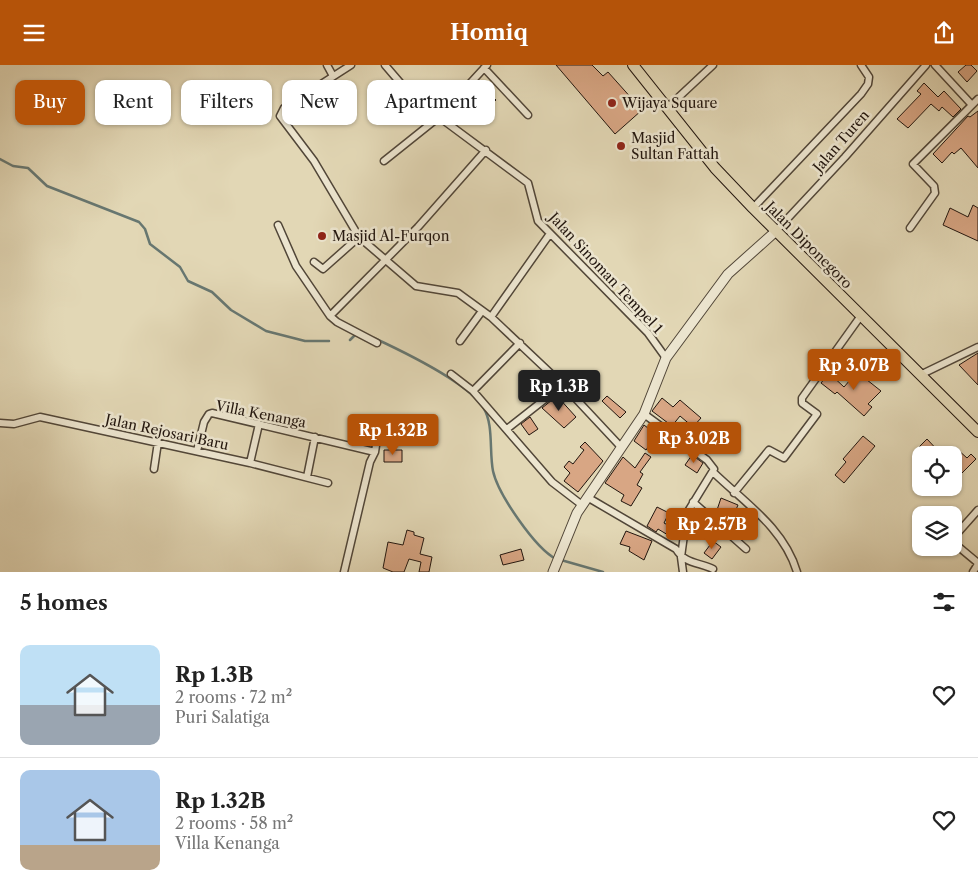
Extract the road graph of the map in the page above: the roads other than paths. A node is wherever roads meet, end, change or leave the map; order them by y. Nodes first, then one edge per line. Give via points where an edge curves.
1 (327, 65) edge
2 (351, 65) edge
3 (385, 65) edge
4 (633, 65) edge
5 (713, 65) edge
6 (861, 65) edge
7 (926, 65) edge
8 (934, 65) edge
9 (486, 67) edge
10 (333, 76) junction
11 (398, 80) edge
12 (474, 80) edge
13 (978, 99) edge
14 (972, 105) junction
15 (667, 108) junction
16 (528, 115) dead end
17 (429, 125) edge
18 (450, 125) edge
19 (486, 150) junction
20 (384, 161) dead end
21 (753, 208) junction
22 (278, 225) dead end
23 (910, 228) dead end
24 (775, 232) junction
25 (549, 235) junction
26 (359, 237) junction
27 (386, 259) junction
28 (314, 262) dead end
29 (482, 311) junction
30 (332, 314) junction
31 (491, 317) junction
32 (860, 317) junction
33 (460, 341) dead end
34 (377, 343) dead end
35 (520, 343) junction
36 (978, 347) edge
37 (666, 358) junction
38 (451, 374) dead end
39 (920, 375) junction
40 (564, 385) junction
41 (473, 391) junction
42 (644, 414) junction
43 (380, 419) dead end
44 (0, 423) edge
45 (259, 424) junction
46 (507, 429) junction
47 (978, 432) edge
48 (315, 437) junction
49 (158, 442) junction
50 (620, 446) junction
51 (197, 451) junction
52 (375, 452) junction
53 (250, 463) junction
54 (154, 469) dead end
55 (713, 472) junction
56 (307, 477) junction
57 (328, 483) dead end
58 (734, 493) junction
59 (584, 501) junction
60 (693, 502) junction
61 (978, 510) edge
62 (962, 528) edge
63 (746, 549) dead end
64 (962, 550) edge
65 (681, 557) junction
66 (978, 563) edge
67 (713, 569) dead end
68 (344, 572) edge
69 (553, 572) edge
70 (683, 572) edge
71 (797, 572) edge
72 (973, 572) edge

1 - 10 street
2 - 10 street
3 - 11 street, Jalan Sinoman Tempel 1
4 - 15 main road, Jalan Diponegoro
5 - 15 street
6 - 21 street via 869,77 868,85
7 - 24 street, Jalan Turen
8 - 14 street
9 - 12 street
9 - 16 street
10 - 26 street via 284,108 280,116 314,161
13 - 14 street
14 - 23 street via 913,163 934,186 935,193
15 - 21 main road, Jalan Diponegoro via 715,168
17 - 20 street
18 - 19 street, Jalan Sinoman Tempel 1
19 - 25 street, Jalan Sinoman Tempel 1 via 528,183 538,221
19 - 27 street
21 - 24 main road, Jalan Diponegoro
22 - 30 street via 296,266
24 - 32 main road, Jalan Diponegoro
24 - 37 street via 728,274
25 - 31 street
25 - 37 street, Jalan Sinoman Tempel 1 via 648,333
26 - 27 street
26 - 28 street via 323,269
27 - 29 street via 416,285 458,293
27 - 30 street
29 - 31 street
29 - 33 street
30 - 34 street via 337,322
31 - 35 street
32 - 39 main road, Jalan Diponegoro
32 - 58 street via 802,398 802,403 816,415 784,458 769,450
35 - 40 street
35 - 41 street
36 - 39 street
37 - 42 street
38 - 41 street
39 - 47 main road, Jalan Diponegoro
40 - 46 street
40 - 50 street
41 - 46 street
42 - 50 street
42 - 55 street via 707,460
43 - 52 street
44 - 49 street, Jalan Rejosari Baru via 14,424 40,417
45 - 48 street, Villa Kenanga
45 - 51 street, Villa Kenanga via 209,414
45 - 53 street
46 - 59 street via 560,490
48 - 52 street, Villa Kenanga
48 - 56 street
49 - 51 street, Jalan Rejosari Baru
49 - 54 street
50 - 59 street
51 - 53 street, Jalan Rejosari Baru
52 - 68 street
53 - 56 street, Jalan Rejosari Baru
55 - 58 street
55 - 60 street
56 - 57 street, Jalan Rejosari Baru
58 - 71 street via 768,521 793,557
59 - 65 street via 676,549
59 - 69 street
60 - 63 street
60 - 65 street via 687,513
61 - 62 street
64 - 66 street
65 - 67 street
65 - 70 street
66 - 72 street

